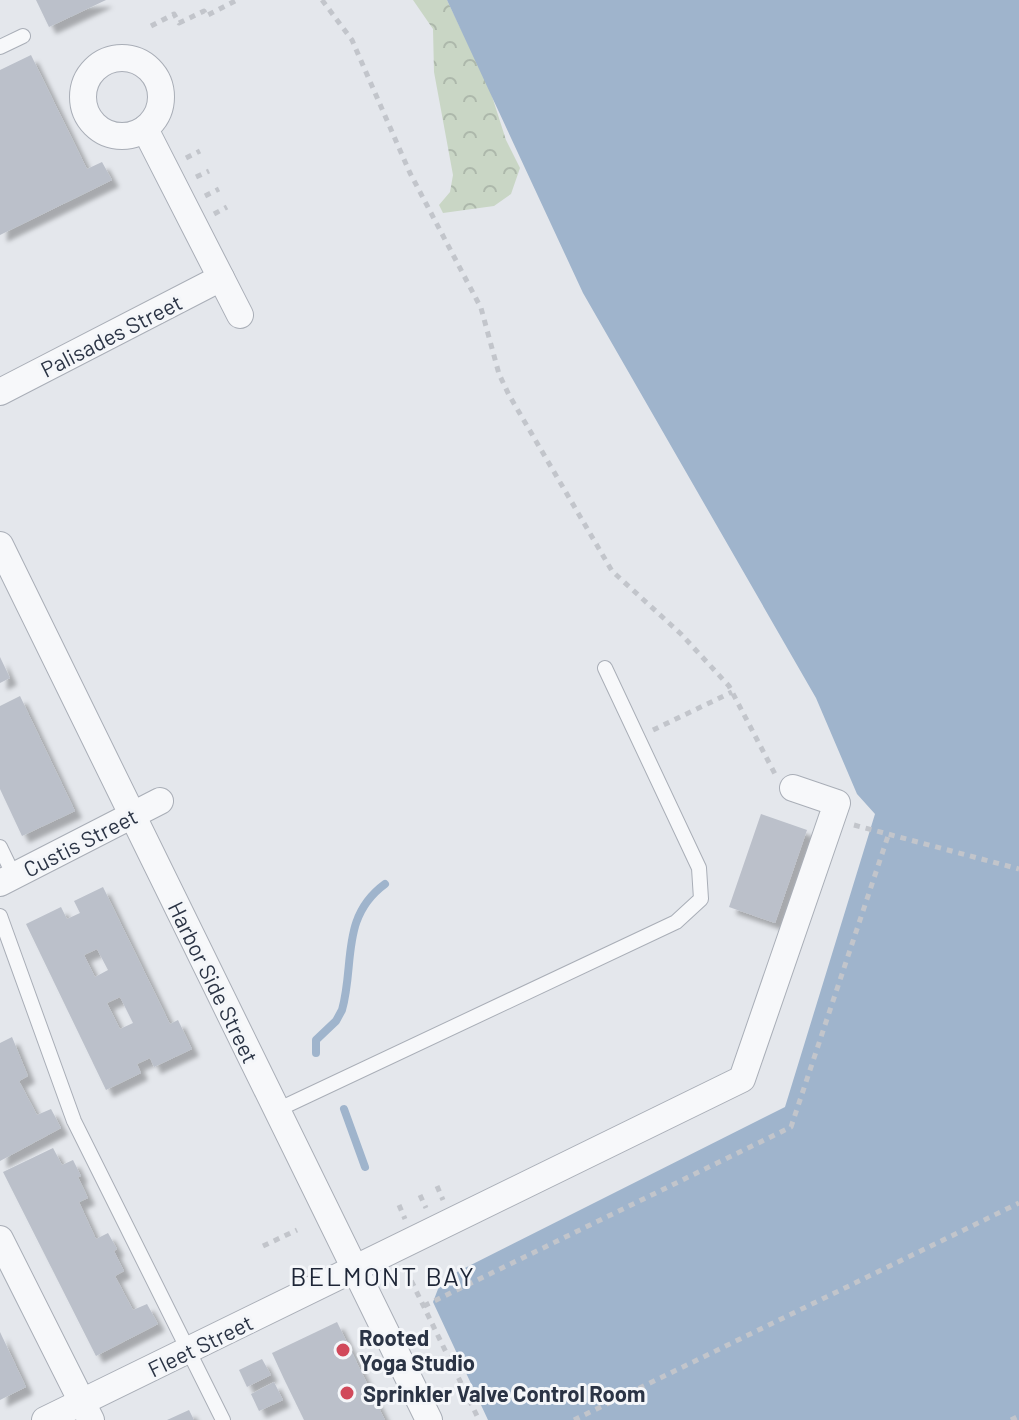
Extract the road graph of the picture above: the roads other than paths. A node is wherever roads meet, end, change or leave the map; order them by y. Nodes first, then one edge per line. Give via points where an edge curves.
1 (23, 36) dead end
2 (0, 47) edge
3 (145, 129) dead end
4 (221, 278) junction
5 (240, 315) dead end
6 (0, 392) edge
7 (0, 545) edge
8 (605, 668) dead end
9 (793, 788) road end
10 (160, 801) dead end
11 (132, 815) junction
12 (0, 847) edge
13 (7, 879) edge
14 (0, 916) edge
15 (277, 1110) junction
16 (0, 1239) edge
17 (355, 1269) junction
18 (189, 1350) junction
19 (86, 1411) edge
20 (45, 1420) edge
21 (223, 1420) edge
22 (429, 1420) edge

1 - 2 lane
3 - 4 street
4 - 5 street
4 - 6 street, Palisades Street
7 - 11 street, Harbor Side Street
8 - 15 lane via 699,868 701,899 676,922
9 - 17 street, Fleet Street via 837,803 742,1079
10 - 11 street, Custis Street
11 - 13 street, Custis Street
11 - 15 street, Harbor Side Street
12 - 13 lane
14 - 18 lane via 74,1121
15 - 17 street, Harbor Side Street
16 - 19 street
17 - 18 street, Fleet Street
17 - 22 street, Harbor Side Street
18 - 19 street, Fleet Street
18 - 21 lane
19 - 20 street, Fleet Street

